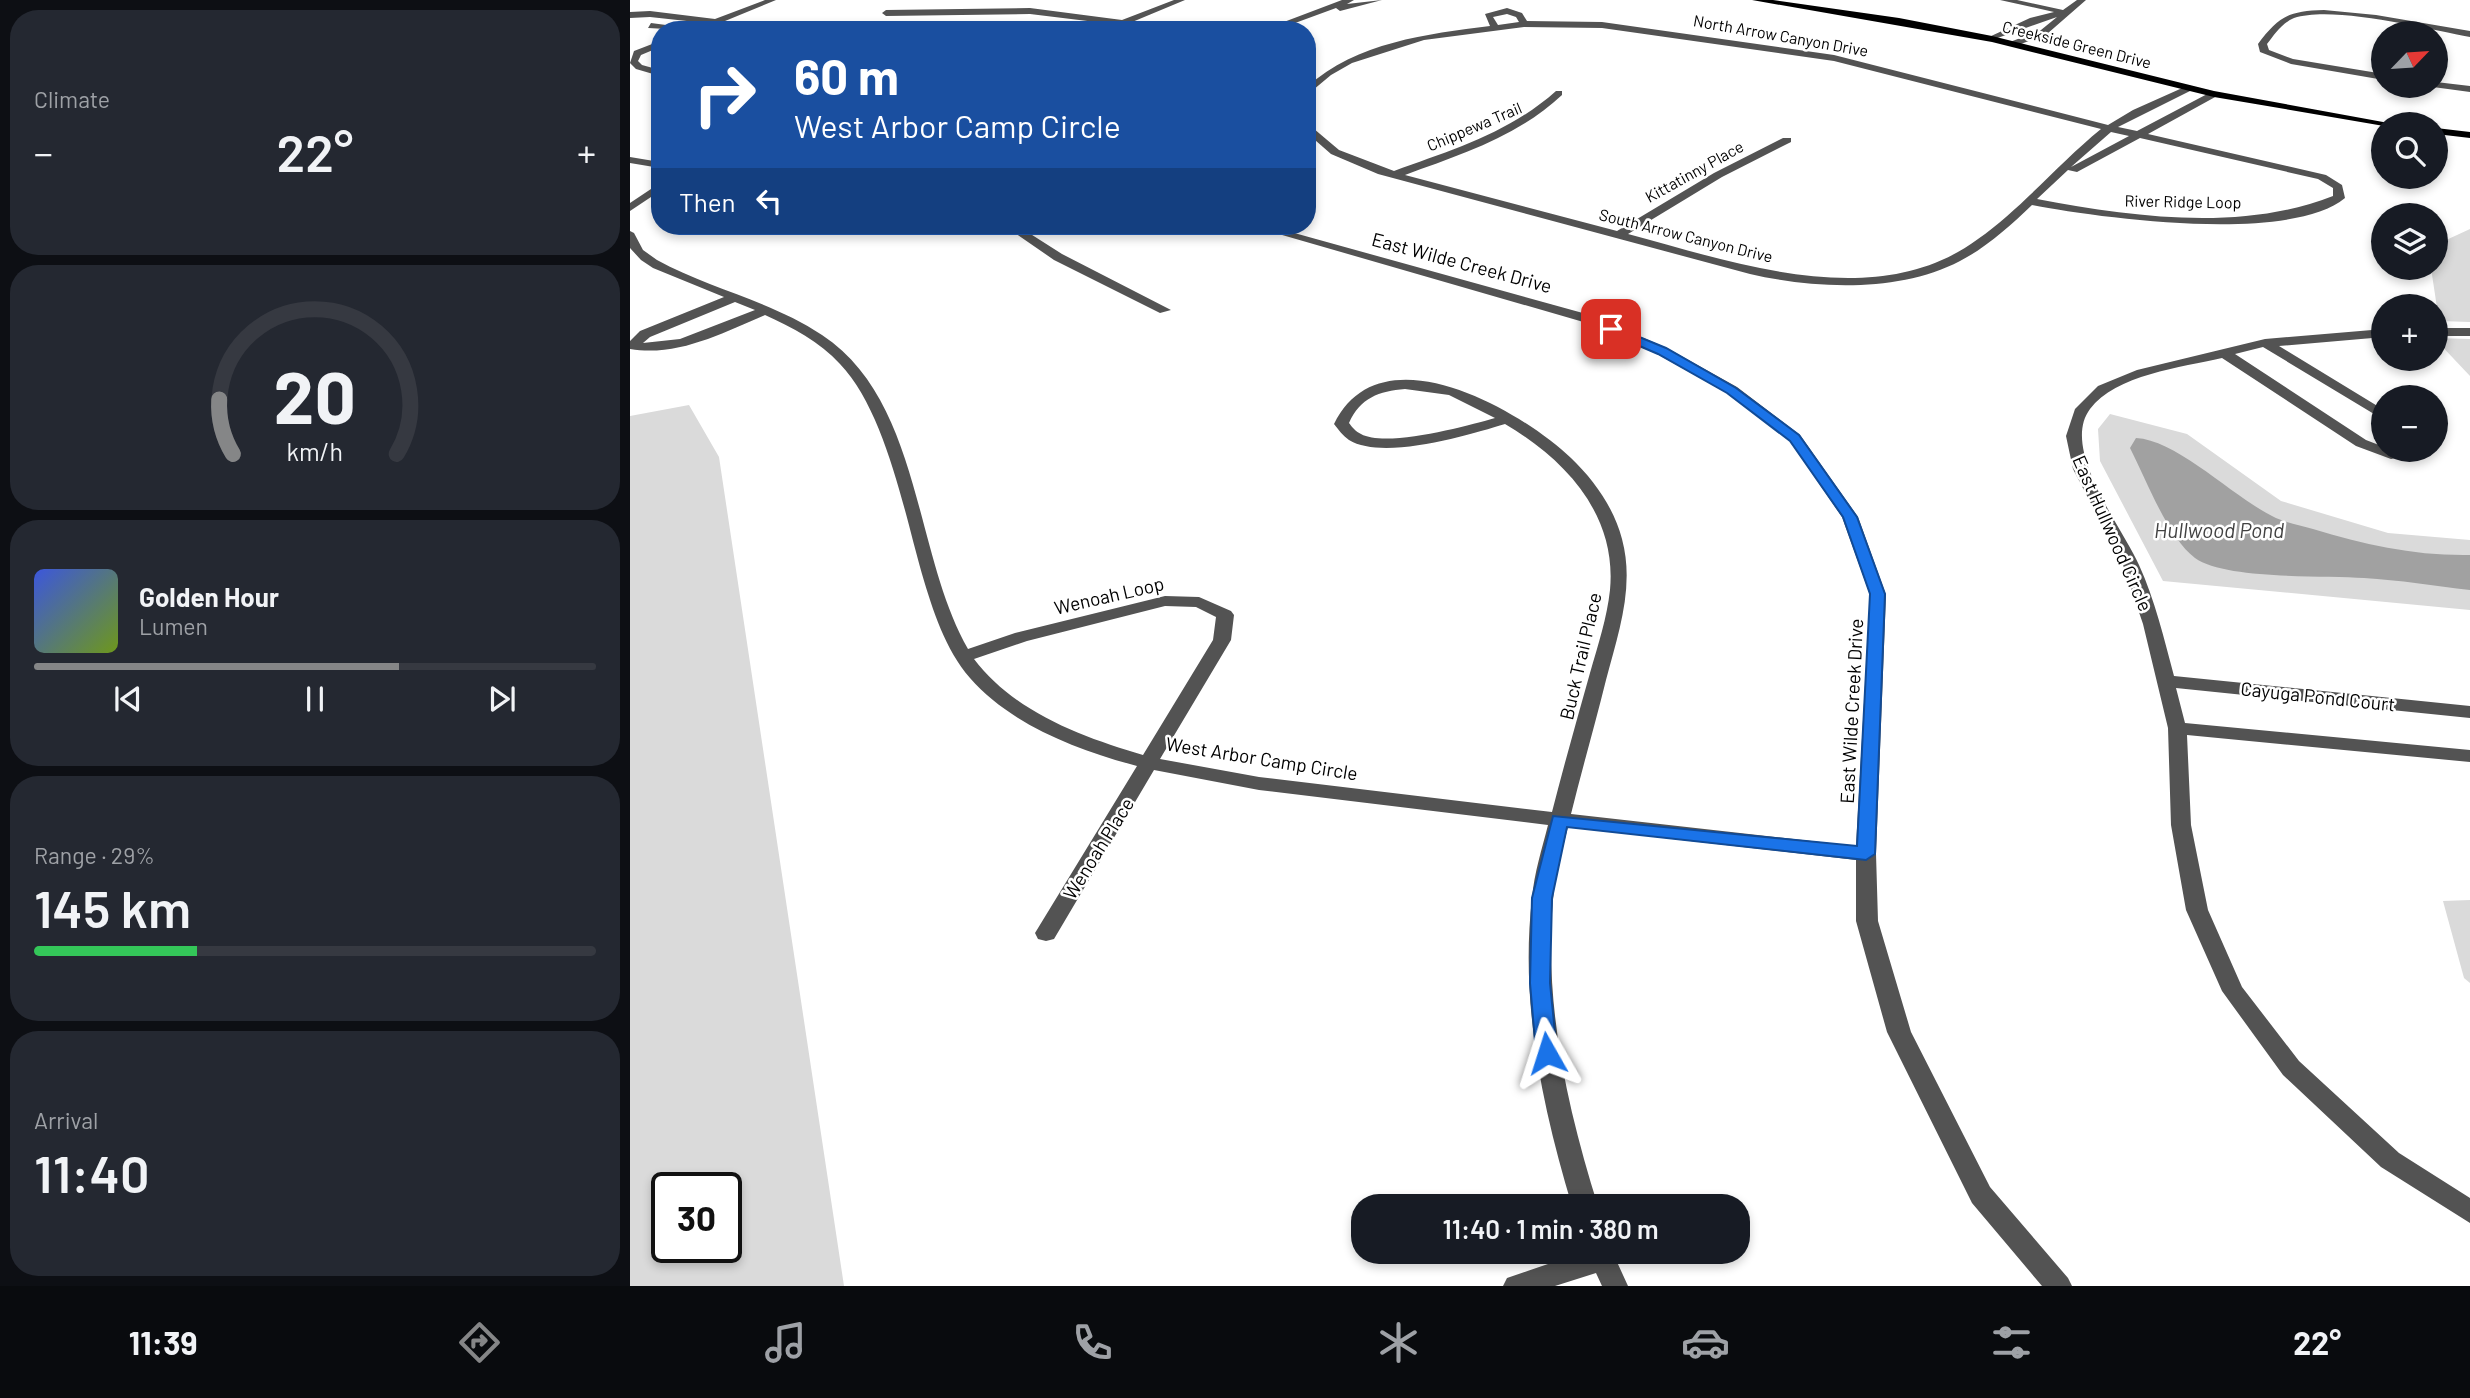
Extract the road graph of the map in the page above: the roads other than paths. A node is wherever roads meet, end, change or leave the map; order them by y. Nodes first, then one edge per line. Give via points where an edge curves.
1 (772, 0) edge
2 (987, 0) edge
3 (1181, 0) edge
4 (1350, 0) edge
5 (1378, 0) edge
6 (1756, 0) edge
7 (2004, 0) edge
8 (2063, 0) edge
9 (2080, 1) edge
10 (979, 9) junction
11 (1323, 11) junction
12 (2066, 12) junction
13 (886, 13) dead end
14 (630, 15) edge
15 (710, 21) edge
16 (720, 21) edge
17 (1110, 21) edge
18 (1128, 21) edge
19 (1294, 21) edge
20 (2371, 21) edge
21 (630, 23) edge
22 (651, 26) edge
23 (2448, 31) edge
24 (2470, 34) edge
25 (1992, 39) junction
26 (2013, 44) junction
27 (651, 48) edge
28 (651, 70) edge
29 (2371, 75) edge
30 (1316, 82) edge
31 (2448, 86) edge
32 (2189, 88) junction
33 (2470, 89) edge
34 (1559, 93) dead end
35 (2214, 94) junction
36 (2371, 121) edge
37 (2109, 128) junction
38 (2448, 132) edge
39 (1316, 135) edge
40 (2138, 135) junction
41 (2470, 135) edge
42 (1787, 140) dead end
43 (630, 160) edge
44 (651, 164) edge
45 (1394, 175) junction
46 (2049, 184) junction
47 (651, 193) edge
48 (2028, 201) junction
49 (630, 208) edge
50 (1619, 234) junction
51 (630, 235) edge
52 (1025, 235) edge
53 (1289, 235) edge
54 (736, 297) junction
55 (766, 310) junction
56 (1165, 310) dead end
57 (2448, 332) edge
58 (2470, 332) edge
59 (2371, 334) edge
60 (2265, 343) junction
61 (2222, 352) junction
62 (2371, 408) edge
63 (1507, 419) junction
64 (2371, 447) edge
65 (963, 657) junction
66 (2165, 681) junction
67 (2470, 712) edge
68 (2177, 728) junction
69 (2470, 756) edge
70 (1151, 762) junction
71 (1560, 820) junction
72 (1866, 854) junction
73 (1046, 933) dead end
74 (1582, 1194) edge
75 (2470, 1212) edge
76 (1576, 1264) edge
77 (1605, 1264) edge
78 (1516, 1286) edge
79 (1615, 1286) edge
80 (2059, 1286) edge

1 - 16 street
2 - 10 street
3 - 18 street
4 - 11 street
5 - 11 street
6 - 25 main road, Creekside Green Drive
7 - 12 street
8 - 9 street
9 - 12 street
10 - 13 street
10 - 17 street
11 - 19 street
12 - 25 street via 2033,20
12 - 26 street via 2043,32
14 - 15 street
20 - 29 street via 2317,14 2288,17 2262,48 2273,56
21 - 22 street
23 - 24 street
25 - 26 main road, Creekside Green Drive
26 - 32 main road, Creekside Green Drive
27 - 28 street via 637,53 633,61
30 - 37 street, North Arrow Canyon Drive via 1349,61 1423,37 1524,24 1642,29 1788,49
31 - 33 street
32 - 35 main road, Creekside Green Drive
32 - 37 street, South Arrow Canyon Drive
34 - 45 street, Chippewa Trail via 1538,115 1516,128
35 - 36 main road, Creekside Green Drive
35 - 40 street, South Arrow Canyon Drive
37 - 40 street, River Ridge Loop
37 - 46 street, South Arrow Canyon Drive
38 - 41 main road
39 - 45 street, South Arrow Canyon Drive via 1331,150 1357,164
40 - 46 street, South Arrow Canyon Drive
40 - 48 street, River Ridge Loop via 2322,177 2338,187 2339,198 2294,213 2215,220 2115,216
42 - 50 street, Kittatinny Place
43 - 44 street
45 - 50 street, South Arrow Canyon Drive
46 - 48 street, South Arrow Canyon Drive
47 - 49 street
48 - 50 street, South Arrow Canyon Drive via 1955,260 1870,281 1813,280 1754,271
51 - 54 street, West Arbor Camp Circle via 649,261
52 - 56 street via 1058,257
53 - 72 street, East Wilde Creek Drive via 1585,318 1662,351 1732,390 1795,438 1850,517 1878,594
54 - 55 street, West Arbor Camp Circle
54 - 55 street via 645,334 632,346 650,350 679,344
55 - 65 street, West Arbor Camp Circle via 806,330 835,352 874,399 947,626
57 - 58 street
59 - 60 street
60 - 61 street
60 - 62 street
61 - 64 street
61 - 66 street, East Hullwood Circle via 2142,373 2103,389 2082,409 2073,436 2081,469 2131,565 2152,624
63 - 63 street, Buck Trail Place via 1475,429 1390,442 1358,438 1341,424 1345,409 1377,389 1401,382 1431,384 1465,395
63 - 71 street, Buck Trail Place via 1569,462 1610,526 1618,561 1617,608
65 - 70 street, West Arbor Camp Circle via 990,688 1037,722
65 - 70 street, Wenoah Loop via 1021,637 1165,601 1199,602 1225,615 1222,640
66 - 67 street, Cayuga Pond Court
66 - 68 street, East Hullwood Circle
68 - 69 street
68 - 75 street, East Hullwood Circle via 2181,825 2197,910 2233,991 2291,1068 2390,1160
70 - 71 street, West Arbor Camp Circle via 1208,775
70 - 73 street, Wenoah Place
71 - 72 street, West Arbor Camp Circle
71 - 74 street, Buck Trail Place via 1542,898 1540,983 1549,1076
72 - 80 street, East Wilde Creek Drive via 1867,921 1899,1032 1981,1195
76 - 78 street
77 - 79 street

